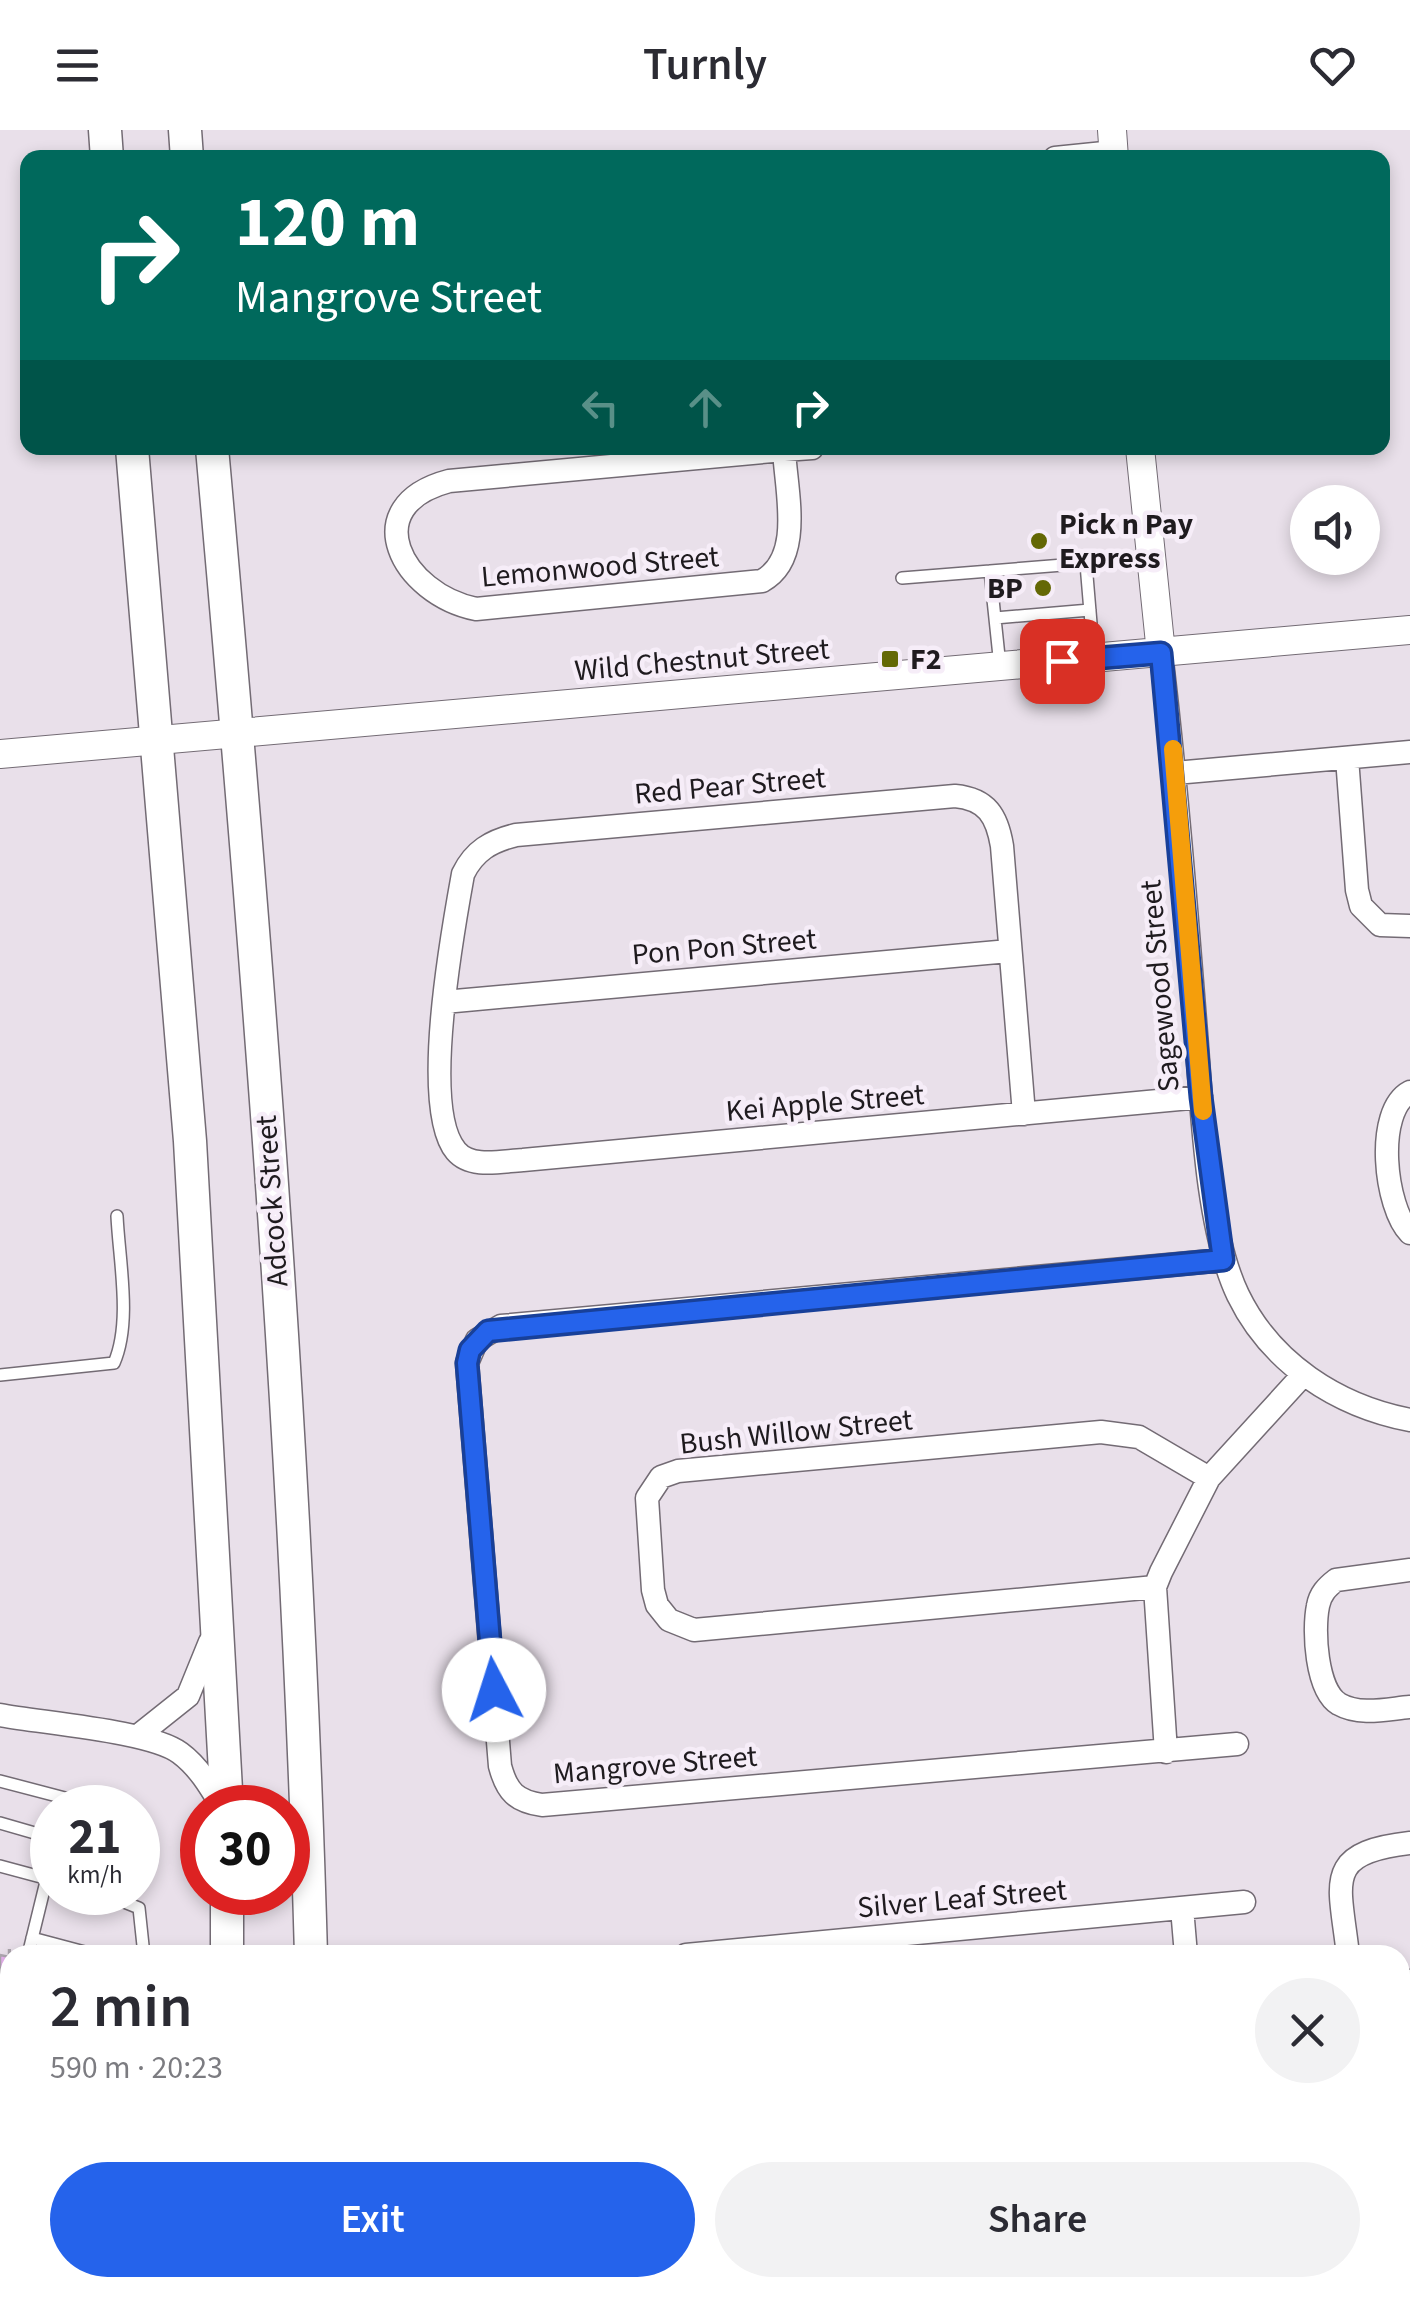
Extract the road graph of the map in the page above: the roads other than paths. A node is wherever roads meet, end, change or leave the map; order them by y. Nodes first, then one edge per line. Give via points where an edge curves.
1 (133, 455) edge
2 (213, 455) edge
3 (735, 455) edge
4 (784, 455) edge
5 (1141, 455) edge
6 (1151, 558) junction
7 (1086, 564) junction
8 (990, 571) junction
9 (902, 578) dead end
10 (1090, 610) junction
11 (995, 618) junction
12 (1410, 630) edge
13 (1161, 653) junction
14 (1094, 659) junction
15 (1000, 667) junction
16 (238, 733) junction
17 (158, 740) junction
18 (1410, 752) edge
19 (0, 754) edge
20 (1347, 758) junction
21 (1175, 773) junction
22 (1410, 926) edge
23 (1008, 951) junction
24 (444, 1002) junction
25 (1410, 1092) edge
26 (1201, 1097) junction
27 (1024, 1114) junction
28 (457, 1152) joint
29 (117, 1216) dead end
30 (1410, 1233) edge
31 (1223, 1260) junction
32 (1303, 1375) junction
33 (0, 1376) edge
34 (1410, 1420) edge
35 (1209, 1478) junction
36 (1410, 1570) edge
37 (1156, 1587) junction
38 (218, 1611) junction
39 (1410, 1707) edge
40 (0, 1715) edge
41 (139, 1735) junction
42 (1238, 1744) dead end
43 (1166, 1752) junction
44 (0, 1782) edge
45 (207, 1785) edge
46 (224, 1785) edge
47 (30, 1790) edge
48 (0, 1823) edge
49 (30, 1832) edge
50 (1410, 1843) edge
51 (0, 1866) edge
52 (30, 1874) edge
53 (1244, 1902) dead end
54 (1182, 1908) junction
55 (39, 1915) edge
56 (140, 1915) edge
57 (227, 1915) edge
58 (32, 1938) junction
59 (30, 1945) edge
60 (58, 1945) edge
61 (143, 1945) edge
62 (227, 1945) edge
63 (311, 1945) edge
64 (792, 1945) edge
65 (1185, 1945) edge
66 (1347, 1945) edge

1 - 17 main road
2 - 16 main road, Adcock Street
3 - 4 street, Lemonwood Street via 430,486 406,504 398,520 401,557 414,580 435,596 476,609 762,582 786,556
5 - 6 street, Sagewood Street
6 - 7 lane
6 - 13 street, Sagewood Street
7 - 8 lane
7 - 10 lane
8 - 9 lane
8 - 11 lane
10 - 11 lane
10 - 14 lane
11 - 15 lane
12 - 13 street, Wild Chestnut Street
13 - 14 street, Wild Chestnut Street
13 - 21 street, Sagewood Street
14 - 15 street, Wild Chestnut Street
15 - 16 street, Wild Chestnut Street
16 - 17 street, Wild Chestnut Street
16 - 63 main road, Adcock Street via 290,1481
17 - 19 street, Wild Chestnut Street
17 - 38 main road
18 - 20 street
20 - 21 street
20 - 22 street via 1361,906 1380,925
21 - 26 street, Sagewood Street
23 - 24 street, Pon Pon Street
23 - 24 street, Red Pear Street via 998,823 967,797 516,835 485,846 463,874
23 - 27 street, Red Pear Street
24 - 28 street, Red Pear Street via 444,1122
25 - 30 street via 1395,1106 1387,1136 1394,1204
26 - 27 street, Kei Apple Street
26 - 31 street, Sagewood Street
27 - 28 street, Kei Apple Street via 523,1160 474,1162
29 - 33 lane via 121,1316 114,1363
31 - 32 street, Sagewood Street via 1248,1314
31 - 43 street, Mangrove Street via 501,1326 477,1340 467,1363 500,1766 518,1799 542,1805
32 - 34 street, Sagewood Street via 1354,1404
32 - 35 street
35 - 37 street
35 - 37 street, Bush Willow Street via 1139,1436 1101,1432 678,1471 661,1478 647,1498 657,1606 668,1620 694,1630
36 - 39 street via 1336,1580 1320,1599 1317,1618 1322,1679 1332,1699 1356,1710
37 - 43 street
38 - 41 street via 196,1684 179,1706
38 - 46 main road
40 - 41 street
41 - 45 street via 180,1752
42 - 43 street, Mangrove Street
44 - 47 lane
48 - 49 lane
50 - 66 street via 1369,1848 1350,1861 1340,1887
51 - 52 lane
53 - 54 street, Silver Leaf Street
54 - 64 street, Silver Leaf Street
54 - 65 street
55 - 58 lane
56 - 61 lane
57 - 62 main road
58 - 59 lane
58 - 60 lane

